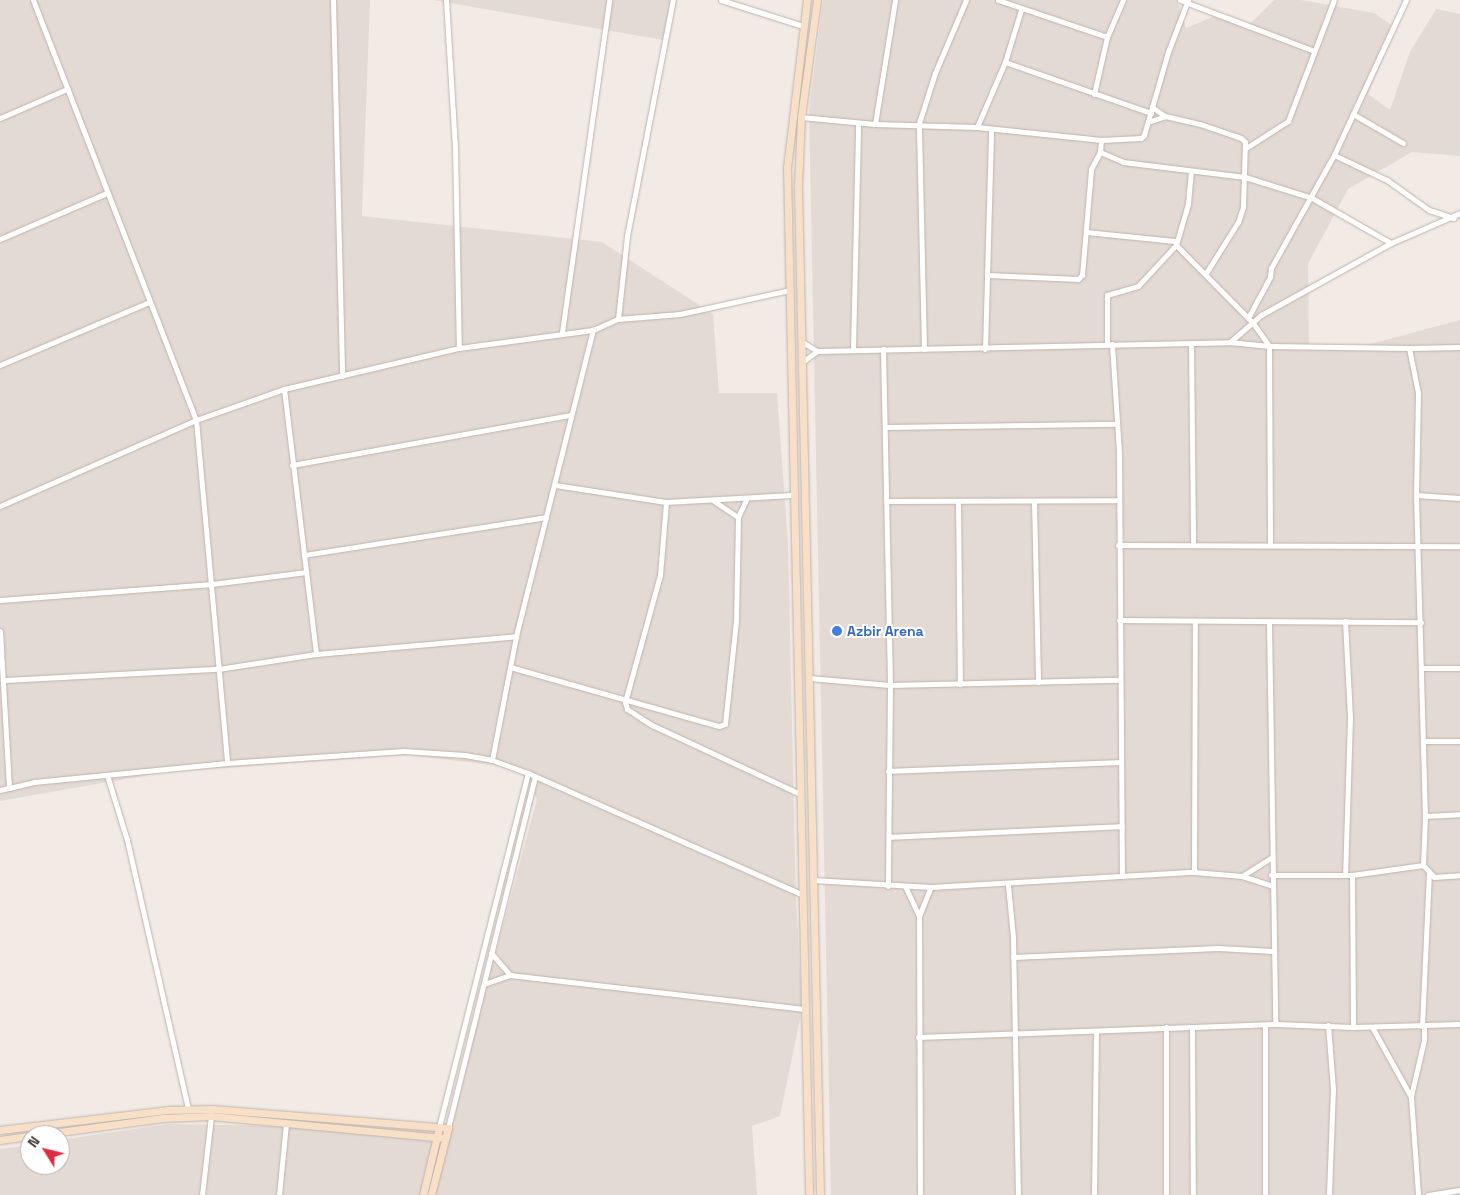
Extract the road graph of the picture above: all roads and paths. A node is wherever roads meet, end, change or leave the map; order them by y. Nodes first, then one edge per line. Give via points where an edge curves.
1 (33, 0) edge
2 (333, 0) edge
3 (446, 0) edge
4 (610, 0) edge
5 (674, 0) edge
6 (721, 0) edge
7 (807, 0) edge
8 (818, 0) edge
9 (895, 0) edge
10 (966, 0) edge
11 (998, 0) edge
12 (1123, 0) edge
13 (1180, 0) edge
14 (1334, 0) edge
15 (1406, 0) edge
16 (1188, 2) edge
17 (1021, 10) junction
18 (803, 26) junction
19 (1107, 37) junction
20 (802, 41) junction
21 (811, 41) junction
22 (1314, 51) junction
23 (1005, 62) junction
24 (67, 89) junction
25 (1094, 94) junction
26 (1152, 110) junction
27 (1353, 114) junction
28 (1165, 116) junction
29 (801, 117) junction
30 (0, 118) edge
31 (858, 122) junction
32 (1148, 122) junction
33 (919, 123) junction
34 (875, 124) junction
35 (976, 127) junction
36 (991, 130) junction
37 (1101, 140) junction
38 (1403, 143) dead end
39 (1246, 148) junction
40 (1100, 152) junction
41 (1334, 155) junction
42 (1191, 171) junction
43 (1245, 177) junction
44 (108, 193) junction
45 (1312, 198) junction
46 (1460, 213) edge
47 (1454, 218) junction
48 (1086, 232) junction
49 (0, 238) edge
50 (1176, 243) junction
51 (1391, 243) junction
52 (1206, 273) junction
53 (987, 275) junction
54 (790, 290) junction
55 (149, 302) junction
56 (1248, 318) junction
57 (618, 319) junction
58 (1253, 323) junction
59 (593, 330) junction
60 (562, 332) junction
61 (801, 341) junction
62 (1230, 342) junction
63 (1190, 343) junction
64 (1109, 344) junction
65 (1269, 346) junction
66 (1460, 347) edge
67 (459, 348) junction
68 (1409, 348) junction
69 (883, 349) junction
70 (924, 349) junction
71 (985, 349) junction
72 (853, 350) junction
73 (817, 351) junction
74 (801, 363) junction
75 (0, 365) edge
76 (342, 376) junction
77 (284, 390) junction
78 (570, 415) junction
79 (196, 420) junction
80 (1116, 424) junction
81 (886, 427) junction
82 (803, 448) junction
83 (792, 450) junction
84 (292, 465) junction
85 (555, 485) junction
86 (1416, 494) junction
87 (792, 495) junction
88 (747, 498) junction
89 (1460, 498) edge
90 (1118, 500) junction
91 (714, 501) junction
92 (887, 501) junction
93 (1034, 501) junction
94 (666, 502) junction
95 (958, 502) junction
96 (0, 506) edge
97 (546, 516) junction
98 (738, 517) junction
99 (1118, 545) junction
100 (1193, 545) junction
101 (1270, 545) junction
102 (1460, 546) edge
103 (1417, 547) junction
104 (304, 555) junction
105 (306, 572) junction
106 (212, 584) junction
107 (0, 600) edge
108 (1119, 620) junction
109 (1345, 621) junction
110 (1194, 622) junction
111 (1269, 622) junction
112 (1421, 622) junction
113 (0, 631) edge
114 (516, 636) junction
115 (316, 654) junction
116 (510, 667) junction
117 (1422, 668) junction
118 (1460, 668) edge
119 (218, 669) junction
120 (809, 678) junction
121 (5, 680) junction
122 (1119, 680) junction
123 (1038, 682) junction
124 (960, 684) junction
125 (890, 685) junction
126 (626, 702) junction
127 (1424, 741) junction
128 (1460, 741) edge
129 (492, 760) junction
130 (1119, 762) junction
131 (227, 763) junction
132 (888, 771) junction
133 (528, 773) junction
134 (107, 775) junction
135 (535, 776) junction
136 (9, 788) junction
137 (0, 790) edge
138 (798, 793) junction
139 (1460, 814) edge
140 (1425, 816) junction
141 (1122, 826) junction
142 (889, 837) junction
143 (1271, 858) junction
144 (1422, 864) junction
145 (1194, 872) junction
146 (1429, 874) junction
147 (1271, 875) junction
148 (1346, 875) junction
149 (1352, 875) junction
150 (1460, 875) edge
151 (1122, 876) junction
152 (1242, 876) junction
153 (813, 880) junction
154 (1008, 884) junction
155 (888, 886) junction
156 (905, 886) junction
157 (1272, 886) junction
158 (931, 887) junction
159 (801, 894) junction
160 (919, 916) junction
161 (1273, 951) junction
162 (491, 953) junction
163 (1013, 957) junction
164 (510, 975) junction
165 (484, 984) junction
166 (804, 1009) junction
167 (1275, 1024) junction
168 (1460, 1024) edge
169 (1265, 1025) junction
170 (1328, 1025) junction
171 (1372, 1026) junction
172 (1423, 1026) junction
173 (1353, 1027) junction
174 (1166, 1028) junction
175 (1192, 1028) junction
176 (1096, 1030) junction
177 (1015, 1035) junction
178 (918, 1037) junction
179 (1411, 1097) junction
180 (188, 1110) junction
181 (211, 1116) junction
182 (286, 1123) junction
183 (439, 1127) junction
184 (448, 1128) junction
185 (0, 1130) edge
186 (70, 1131) edge
187 (20, 1137) edge
188 (441, 1137) junction
189 (0, 1140) edge
190 (1460, 1190) edge
191 (202, 1195) edge
192 (279, 1195) edge
193 (423, 1195) edge
194 (431, 1195) edge
195 (809, 1195) edge
196 (820, 1195) edge
197 (920, 1195) edge
198 (1018, 1195) edge
199 (1094, 1195) edge
200 (1166, 1195) edge
201 (1193, 1195) edge
202 (1265, 1195) edge
203 (1329, 1195) edge
204 (1418, 1195) edge
205 (1428, 1195) edge

1 - 24 street
2 - 76 street
3 - 67 street via 455,146
4 - 60 street
5 - 57 street via 627,236
6 - 18 street
7 - 18 main road
8 - 21 main road
9 - 34 street
10 - 33 street via 935,73
11 - 17 street
12 - 19 street
13 - 16 street
14 - 22 street
15 - 27 street
16 - 22 street
16 - 26 street via 1168,52
17 - 19 street
17 - 23 street
18 - 20 main road
19 - 25 street
20 - 21 main road
20 - 54 main road via 787,167
21 - 29 main road
22 - 39 street via 1288,120
23 - 25 street
23 - 35 street
24 - 30 street
24 - 44 street
25 - 26 street
26 - 28 street
26 - 32 street
27 - 38 street
27 - 41 street
28 - 32 street
28 - 39 street via 1241,138
29 - 31 street
29 - 61 main road via 798,186
31 - 34 street
31 - 72 street
32 - 37 street via 1140,138
33 - 34 street
33 - 35 street
33 - 70 street
35 - 36 street
36 - 37 street
36 - 53 street
37 - 40 street
39 - 43 street
40 - 42 street via 1123,162
40 - 48 street via 1091,169
41 - 45 street
41 - 47 street via 1386,180 1429,210
42 - 43 street
42 - 50 street via 1188,204
43 - 45 street
43 - 52 street via 1243,207 1238,222
44 - 49 street
44 - 55 street
45 - 51 street
45 - 56 street via 1271,268 1270,277
46 - 47 street
47 - 51 street
48 - 50 street
48 - 53 street via 1082,275 1074,281
50 - 52 street
50 - 64 street via 1138,286 1107,295
51 - 58 street via 1261,315
52 - 56 street
53 - 71 street
54 - 57 street via 680,314
54 - 83 main road
55 - 75 street
55 - 79 street
56 - 58 street
57 - 59 street
58 - 62 street
58 - 65 street
59 - 60 street
59 - 78 street
60 - 67 street
61 - 73 street
61 - 74 main road
62 - 63 street
62 - 65 street
63 - 64 street
63 - 100 street
64 - 71 street
64 - 80 street
65 - 68 street
65 - 101 street
66 - 68 street
67 - 76 street
68 - 86 street via 1418,393
69 - 70 street
69 - 72 street
69 - 81 street
70 - 71 street
72 - 73 street
73 - 74 street
74 - 82 main road
76 - 77 street
77 - 79 street
77 - 84 street
78 - 84 street
78 - 85 street
79 - 96 street
79 - 106 street
80 - 81 street
80 - 90 street
81 - 92 street
82 - 83 main road
82 - 120 main road
83 - 87 main road
84 - 104 street
85 - 94 street
85 - 97 street
86 - 89 street
86 - 103 street
87 - 88 street
87 - 138 main road
88 - 91 street
88 - 98 street
90 - 93 street
90 - 99 street
91 - 94 street
91 - 98 street
92 - 95 street
92 - 125 street
93 - 95 street
93 - 123 street
94 - 126 street via 660,575
95 - 124 street
97 - 104 street
97 - 114 street
98 - 126 street via 736,621 725,724 719,726
99 - 100 street
99 - 108 street
100 - 101 street
101 - 103 street
102 - 103 street
103 - 112 street
104 - 105 street
105 - 106 street
105 - 115 street
106 - 107 street
106 - 119 street
108 - 110 street
108 - 122 street
109 - 111 street
109 - 112 street
109 - 148 street via 1350,718
110 - 111 street
110 - 145 street
111 - 143 street
112 - 117 street
113 - 121 street
114 - 115 street
114 - 116 street
115 - 119 street
116 - 126 street
116 - 129 street
117 - 118 street
117 - 127 street
119 - 121 street
119 - 131 street
120 - 125 street
120 - 153 main road
121 - 136 street
122 - 123 street
122 - 130 street
123 - 124 street
124 - 125 street
125 - 132 street
126 - 138 street via 629,712 652,725
127 - 128 street
127 - 140 street
129 - 131 street via 404,751
129 - 133 street
130 - 132 street
130 - 141 street
131 - 134 street
132 - 142 street
133 - 135 street
133 - 183 street
134 - 136 street
134 - 180 street via 128,840
135 - 159 street
135 - 162 street
136 - 137 street
138 - 159 main road
139 - 140 street
140 - 144 street
141 - 142 street
141 - 151 street
142 - 155 street
143 - 147 street
143 - 152 street
144 - 146 street
144 - 149 street
145 - 151 street
145 - 152 street
146 - 150 street via 1434,877
146 - 172 street
147 - 148 street
147 - 157 street
148 - 149 street
149 - 173 street
151 - 154 street
152 - 157 street
153 - 155 street
153 - 196 main road
154 - 158 street
154 - 163 street
155 - 156 street
156 - 158 street
156 - 160 street
157 - 161 street
158 - 160 street
159 - 166 main road
160 - 178 street
161 - 163 street via 1218,948
161 - 167 street
162 - 164 street
162 - 165 street
163 - 177 street
164 - 165 street
164 - 166 street
165 - 184 street
166 - 195 main road
167 - 169 street
167 - 170 street
168 - 172 street
169 - 175 street
169 - 202 street
170 - 173 street
170 - 203 street via 1333,1089
171 - 172 street
171 - 173 street
171 - 179 street
172 - 179 street via 1424,1040
174 - 175 street
174 - 176 street
174 - 200 street
175 - 201 street
176 - 177 street
176 - 199 street
177 - 178 street
177 - 198 street
178 - 197 street
179 - 204 street
180 - 183 main road
180 - 185 main road
181 - 182 main road
181 - 186 main road via 163,1118
181 - 191 street
182 - 188 main road
182 - 192 street
183 - 184 main road
183 - 188 main road
184 - 188 main road
187 - 189 main road
188 - 193 main road
188 - 194 main road
190 - 205 street

